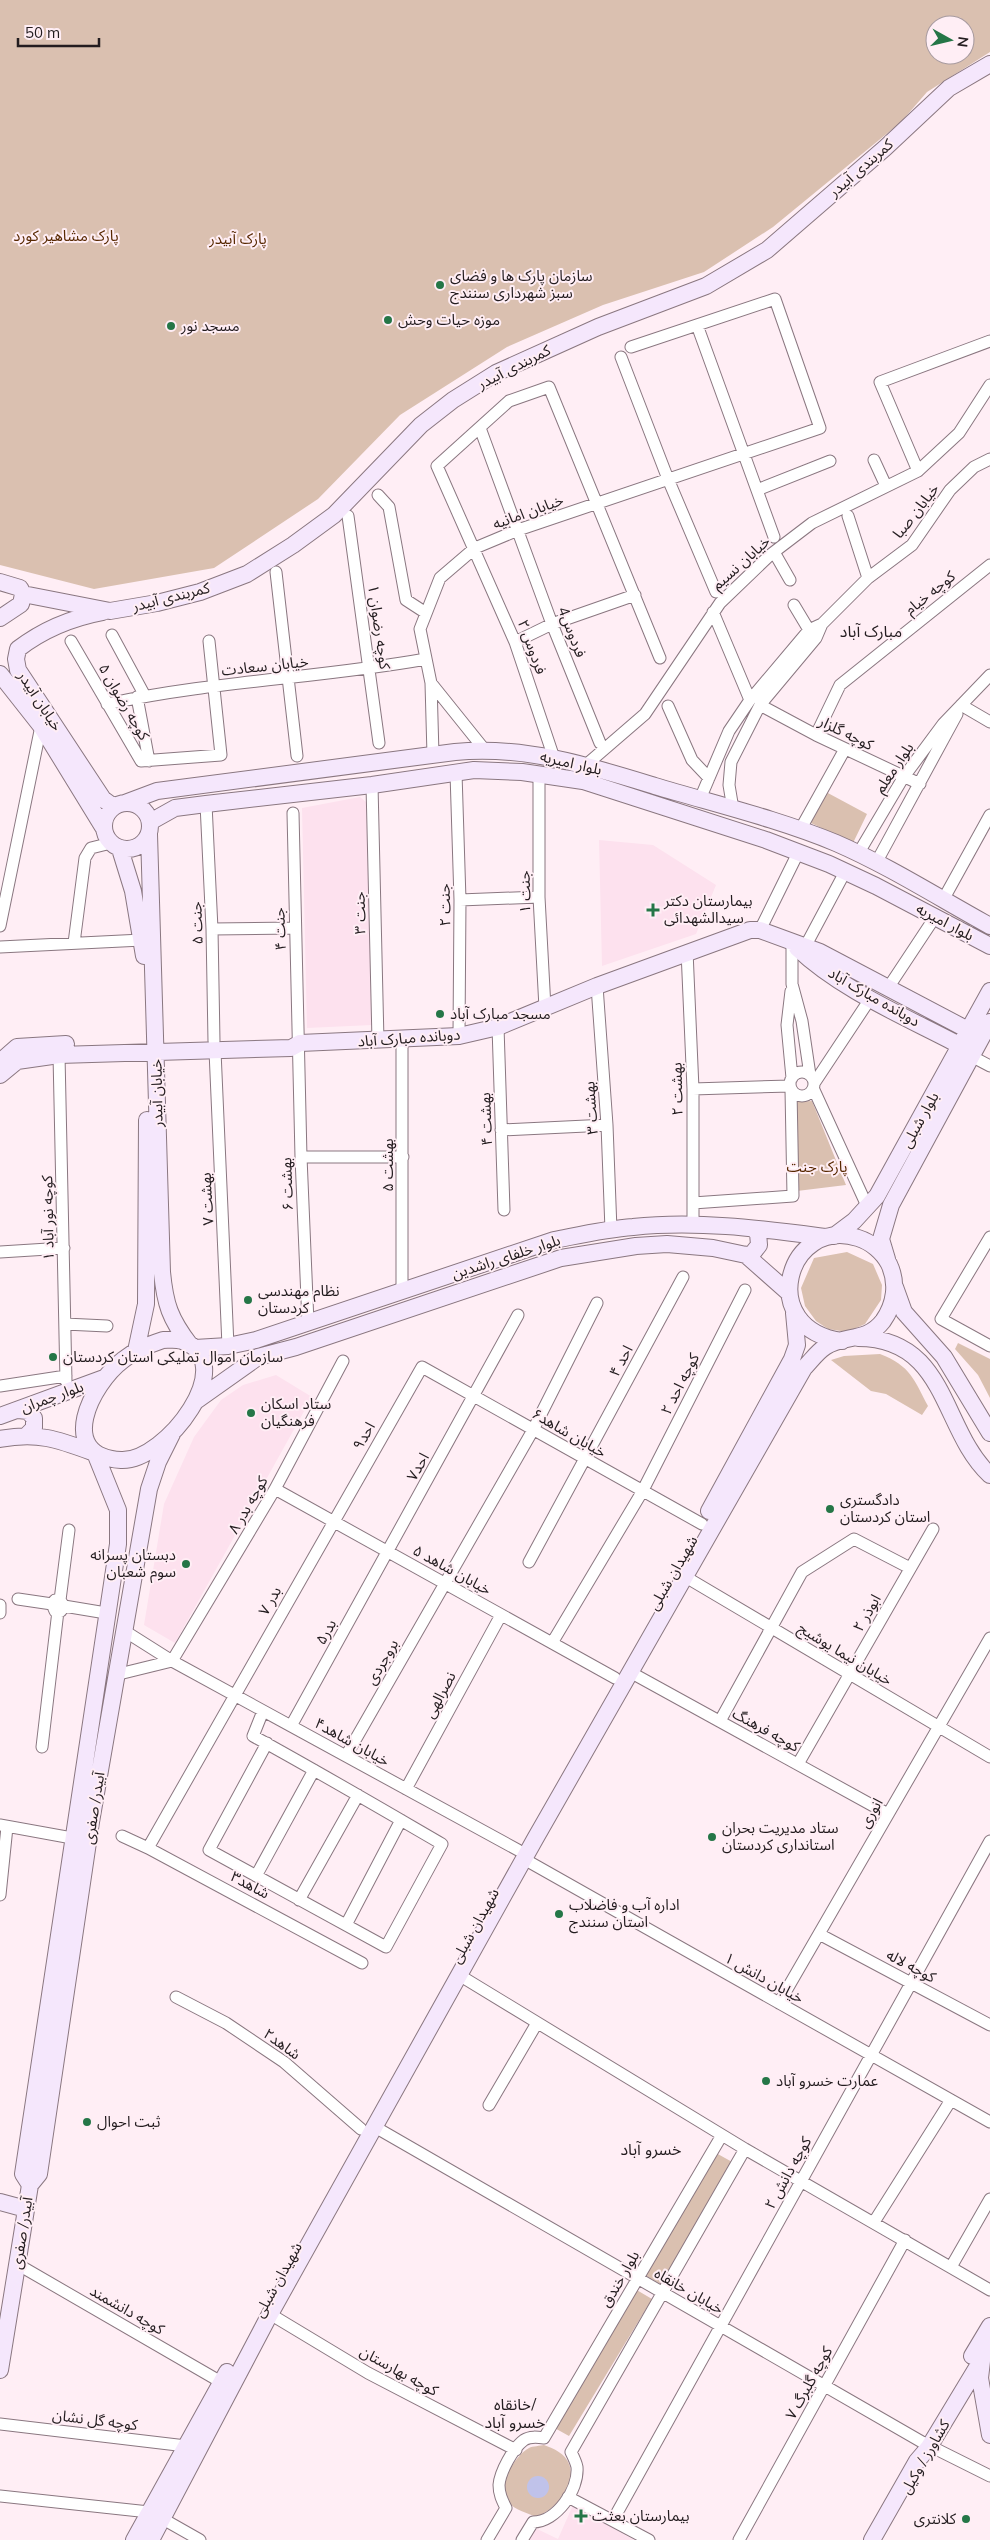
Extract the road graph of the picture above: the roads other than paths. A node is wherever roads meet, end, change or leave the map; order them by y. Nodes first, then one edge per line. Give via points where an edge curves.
1 (990, 64) edge
2 (697, 325) junction
3 (990, 341) edge
4 (631, 347) dead end
5 (621, 357) dead end
6 (990, 385) edge
7 (480, 428) junction
8 (744, 454) junction
9 (990, 459) edge
10 (830, 460) dead end
11 (874, 460) dead end
12 (918, 471) junction
13 (668, 479) junction
14 (886, 486) junction
15 (757, 490) junction
16 (378, 494) dead end
17 (598, 503) junction
18 (348, 516) dead end
19 (848, 516) dead end
20 (518, 530) junction
21 (774, 537) dead end
22 (475, 548) junction
23 (774, 552) junction
24 (990, 565) edge
25 (276, 572) dead end
26 (868, 578) junction
27 (790, 580) dead end
28 (0, 582) edge
29 (716, 592) dead end
30 (23, 594) junction
31 (635, 595) junction
32 (794, 604) dead end
33 (110, 610) junction
34 (713, 612) junction
35 (426, 613) junction
36 (0, 618) edge
37 (552, 624) junction
38 (822, 624) junction
39 (809, 630) junction
40 (112, 635) dead end
41 (71, 641) dead end
42 (209, 641) dead end
43 (516, 642) junction
44 (660, 658) dead end
45 (426, 659) junction
46 (370, 669) junction
47 (0, 674) edge
48 (990, 675) edge
49 (290, 678) junction
50 (431, 683) junction
51 (5, 687) edge
52 (215, 687) junction
53 (141, 696) junction
54 (755, 703) junction
55 (107, 704) junction
56 (961, 705) junction
57 (668, 706) dead end
58 (990, 722) edge
59 (41, 726) junction
60 (816, 736) junction
61 (379, 743) dead end
62 (600, 743) dead end
63 (484, 749) junction
64 (845, 749) junction
65 (433, 755) junction
66 (297, 756) dead end
67 (554, 758) junction
68 (149, 761) junction
69 (586, 765) junction
70 (456, 773) junction
71 (539, 775) junction
72 (708, 778) junction
73 (903, 778) junction
74 (583, 781) junction
75 (920, 784) junction
76 (372, 785) junction
77 (700, 799) junction
78 (206, 804) junction
79 (120, 805) junction
80 (733, 809) junction
81 (293, 813) dead end
82 (990, 815) edge
83 (772, 821) junction
84 (103, 827) junction
85 (149, 828) junction
86 (800, 830) junction
87 (766, 840) junction
88 (115, 846) junction
89 (798, 852) junction
90 (858, 854) junction
91 (876, 863) junction
92 (845, 872) junction
93 (539, 897) junction
94 (460, 900) junction
95 (944, 900) junction
96 (935, 917) junction
97 (0, 926) edge
98 (990, 926) edge
99 (295, 928) junction
100 (212, 929) junction
101 (760, 930) junction
102 (142, 940) junction
103 (74, 943) junction
104 (798, 945) junction
105 (990, 946) edge
106 (0, 947) edge
107 (687, 951) junction
108 (792, 984) junction
109 (598, 986) junction
110 (888, 988) junction
111 (990, 991) edge
112 (870, 999) junction
113 (545, 1008) junction
114 (990, 1022) edge
115 (498, 1028) junction
116 (968, 1030) junction
117 (459, 1036) junction
118 (402, 1039) junction
119 (378, 1041) junction
120 (300, 1043) junction
121 (214, 1046) junction
122 (152, 1047) junction
123 (965, 1051) junction
124 (59, 1055) junction
125 (0, 1062) edge
126 (990, 1066) edge
127 (0, 1075) edge
128 (813, 1082) junction
129 (791, 1084) junction
130 (692, 1089) junction
131 (607, 1125) junction
132 (501, 1130) junction
133 (301, 1157) junction
134 (404, 1157) junction
135 (693, 1203) junction
136 (868, 1208) junction
137 (504, 1210) dead end
138 (693, 1226) junction
139 (753, 1229) junction
140 (611, 1230) junction
141 (830, 1237) junction
142 (990, 1237) edge
143 (64, 1248) junction
144 (0, 1252) edge
145 (986, 1253) edge
146 (746, 1255) junction
147 (888, 1262) junction
148 (683, 1277) dead end
149 (894, 1284) junction
150 (745, 1290) dead end
151 (402, 1291) junction
152 (791, 1300) junction
153 (598, 1302) dead end
154 (518, 1315) dead end
155 (308, 1323) junction
156 (65, 1324) junction
157 (107, 1326) dead end
158 (929, 1339) junction
159 (256, 1340) junction
160 (850, 1340) junction
161 (228, 1346) junction
162 (990, 1346) edge
163 (192, 1347) junction
164 (136, 1351) junction
165 (911, 1355) junction
166 (258, 1357) junction
167 (344, 1361) dead end
168 (422, 1367) joint
169 (104, 1378) junction
170 (0, 1386) edge
171 (784, 1387) junction
172 (474, 1396) junction
173 (196, 1400) junction
174 (18, 1410) junction
175 (0, 1416) edge
176 (534, 1430) junction
177 (990, 1433) edge
178 (172, 1434) junction
179 (27, 1435) junction
180 (0, 1439) edge
181 (93, 1453) junction
182 (584, 1460) junction
183 (990, 1475) edge
184 (275, 1489) junction
185 (642, 1492) junction
186 (332, 1521) junction
187 (702, 1524) junction
188 (933, 1529) dead end
189 (69, 1530) dead end
190 (388, 1552) junction
191 (529, 1562) dead end
192 (910, 1568) junction
193 (684, 1576) junction
194 (445, 1584) junction
195 (18, 1599) dead end
196 (59, 1605) junction
197 (106, 1614) junction
198 (501, 1614) junction
199 (772, 1628) junction
200 (123, 1630) junction
201 (990, 1638) edge
202 (552, 1643) junction
203 (172, 1661) junction
204 (630, 1672) junction
205 (849, 1674) junction
206 (116, 1675) junction
207 (615, 1678) junction
208 (235, 1695) junction
209 (264, 1711) junction
210 (720, 1721) junction
211 (291, 1726) junction
212 (939, 1727) junction
213 (267, 1743) junction
214 (42, 1747) dead end
215 (346, 1756) junction
216 (990, 1757) edge
217 (798, 1764) junction
218 (314, 1770) junction
219 (406, 1789) junction
220 (358, 1795) junction
221 (888, 1814) junction
222 (400, 1820) junction
223 (4, 1826) edge
224 (122, 1836) dead end
225 (72, 1838) junction
226 (990, 1841) edge
227 (148, 1848) junction
228 (521, 1854) junction
229 (256, 1876) junction
230 (0, 1895) edge
231 (299, 1900) junction
232 (346, 1926) junction
233 (819, 1934) junction
234 (362, 1964) dead end
235 (460, 1975) junction
236 (911, 1983) junction
237 (176, 1997) dead end
238 (779, 2003) junction
239 (537, 2022) junction
240 (990, 2025) edge
241 (871, 2055) junction
242 (951, 2100) junction
243 (489, 2105) dead end
244 (990, 2122) edge
245 (368, 2128) junction
246 (722, 2135) junction
247 (745, 2149) junction
248 (802, 2180) junction
249 (30, 2185) junction
250 (990, 2199) edge
251 (0, 2202) edge
252 (26, 2209) junction
253 (874, 2222) junction
254 (905, 2240) junction
255 (17, 2264) junction
256 (951, 2267) junction
257 (638, 2279) junction
258 (990, 2290) edge
259 (662, 2292) junction
260 (270, 2314) junction
261 (720, 2326) junction
262 (990, 2326) edge
263 (986, 2352) edge
264 (0, 2366) edge
265 (980, 2378) junction
266 (221, 2382) junction
267 (824, 2386) junction
268 (0, 2424) edge
269 (990, 2435) edge
270 (927, 2445) junction
271 (186, 2446) junction
272 (516, 2450) junction
273 (990, 2476) edge
274 (0, 2496) edge
275 (568, 2497) junction
276 (156, 2516) junction
277 (613, 2520) junction
278 (134, 2540) edge
279 (151, 2540) edge
280 (200, 2540) edge
281 (487, 2540) edge
282 (522, 2540) edge
283 (649, 2540) edge
284 (740, 2540) edge
285 (872, 2540) edge
286 (876, 2540) edge

1 - 33 street, کمربندی آبیدر via 949,88 767,250 706,286 531,356 453,400 422,425 334,515 248,574 158,603
2 - 4 street
2 - 8 street
2 - 8 street, خیابان امانیه via 775,299 820,428
3 - 12 street via 880,382
5 - 13 street
6 - 12 street, خیابان نسیم via 959,433
7 - 17 street via 509,401 549,387
7 - 20 street, فردوس4
7 - 22 street, فردوس ۲ via 437,466
8 - 13 street, خیابان امانیه
8 - 15 street
9 - 26 street, خیابان صبا via 974,467 950,490 912,545
10 - 15 street
11 - 14 street
12 - 14 street, خیابان نسیم
13 - 17 street, خیابان امانیه
13 - 29 street
14 - 23 street, خیابان نسیم via 812,523
15 - 21 street
16 - 35 street via 389,507 406,600
17 - 20 street, خیابان امانیه
17 - 31 street
18 - 46 street, کوچه رضوان ۱
19 - 26 street
20 - 22 street, خیابان امانیه
20 - 37 street, فردوس4
22 - 35 street, خیابان امانیه via 440,578
22 - 43 street, فردوس ۲
23 - 27 street
23 - 34 street, خیابان نسیم
24 - 60 street, کوچه خیام via 840,685
25 - 49 street
26 - 38 street, خیابان صبا
28 - 30 street, کمربندی آبیدر via 20,588
30 - 33 street, کمربندی آبیدر
30 - 36 street via 21,604
31 - 37 street
31 - 44 street
32 - 39 street
33 - 79 street, خیابان آبیدر via 53,627 18,649 16,659 18,670 98,791 104,799
34 - 54 street
34 - 69 street, خیابان نسیم via 645,714
35 - 45 street, خیابان امانیه via 420,629
37 - 43 street
37 - 62 street, فردوس4
38 - 39 street, خیابان صبا
38 - 54 street, خیابان صبا via 816,638
39 - 54 street, خیابان صبا
40 - 53 street
41 - 55 street, کوچه رضوان ۵
42 - 52 street
43 - 67 street, فردوس ۲
45 - 46 street, خیابان سعادت
45 - 50 street, خیابان امانیه
46 - 49 street, خیابان سعادت
46 - 61 street, کوچه رضوان ۱
47 - 51 street, خیابان آبیدر
48 - 56 street, بلوار معلم
49 - 52 street, خیابان سعادت
49 - 66 street
50 - 63 street, خیابان امانیه
50 - 65 street
51 - 59 street, خیابان آبیدر
52 - 53 street, خیابان سعادت
52 - 68 street, کوچه رضوان ۵ via 221,755
53 - 55 street, خیابان سعادت
53 - 68 street
54 - 60 street, کوچه گلزار
54 - 72 street, خیابان صبا via 729,731
54 - 80 street, خیابان صبا via 731,762 729,785
55 - 68 street, کوچه رضوان ۵ via 141,761
56 - 58 street
56 - 73 street, بلوار معلم
56 - 75 street, بلوار معلم
57 - 72 street via 692,760
59 - 84 street, خیابان آبیدر
59 - 97 street
60 - 64 street, کوچه گلزار
63 - 65 street, بلوار امیریه
63 - 67 street, بلوار امیریه
64 - 73 street, کوچه گلزار
64 - 86 street
65 - 79 street, بلوار امیریه via 157,791
67 - 69 street, بلوار امیریه
69 - 74 street
69 - 77 street, بلوار امیریه
70 - 71 street, بلوار امیریه via 494,769
70 - 76 street, بلوار امیریه
70 - 94 street, جنت ۲
71 - 74 street, بلوار امیریه
71 - 93 street, جنت ۱
72 - 77 street, خیابان صبا
73 - 75 street, کوچه گلزار
73 - 90 street, بلوار معلم
74 - 87 street, بلوار امیریه
75 - 91 street, بلوار معلم
76 - 78 street, بلوار امیریه
76 - 119 street, جنت ۳
77 - 80 street, بلوار امیریه
78 - 85 street, بلوار امیریه via 175,808
78 - 100 street, جنت ۵
79 - 84 street via 104,819
79 - 85 street via 138,806 148,816
80 - 83 street, بلوار امیریه
81 - 99 street, جنت ۴
82 - 95 street
83 - 86 street, بلوار امیریه
83 - 87 street
84 - 88 street
85 - 88 street via 146,840 134,848
85 - 122 street, خیابان آبیدر
86 - 90 street, بلوار امیریه
87 - 89 street, بلوار امیریه
88 - 102 street, خیابان آبیدر via 133,891
88 - 103 street via 91,848 85,858
89 - 92 street, بلوار امیریه
89 - 101 street
90 - 91 street, بلوار امیریه
91 - 95 street, بلوار امیریه
92 - 96 street, بلوار امیریه
92 - 104 street
93 - 94 street
93 - 113 street, جنت ۱
94 - 117 street, جنت ۲
95 - 98 street, بلوار امیریه
96 - 105 street, بلوار امیریه
96 - 110 street
99 - 100 street
99 - 120 street, جنت ۴
100 - 121 street, جنت ۵
101 - 104 street, دوبانده مبارک آباد
101 - 107 street, دوبانده مبارک آباد via 745,931
102 - 103 street
102 - 122 street, خیابان آبیدر
103 - 106 street
104 - 108 street
104 - 110 street, دوبانده مبارک آباد via 820,952
104 - 112 street, دوبانده مبارک آباد via 809,959
107 - 109 street, دوبانده مبارک آباد
107 - 130 street, بهشت ۲
108 - 128 street
108 - 129 street via 787,1024
109 - 113 street, دوبانده مبارک آباد
109 - 131 street, بهشت ۳
110 - 116 street, دوبانده مبارک آباد
111 - 116 street, بلوار شبلی
112 - 123 street, دوبانده مبارک آباد
112 - 128 street
113 - 115 street, دوبانده مبارک آباد
114 - 123 street, بلوار شبلی
115 - 117 street, دوبانده مبارک آباد
115 - 132 street, بهشت ۴
116 - 123 street, بلوار شبلی
117 - 118 street, دوبانده مبارک آباد
118 - 119 street, دوبانده مبارک آباد
118 - 134 street, بهشت ۵
119 - 120 street, دوبانده مبارک آباد
120 - 121 street, دوبانده مبارک آباد via 291,1048
120 - 133 street, بهشت ۶
121 - 122 street, دوبانده مبارک آباد
121 - 161 street, بهشت ۷
122 - 124 street
122 - 125 street via 17,1047
122 - 163 street, خیابان آبیدر via 165,1301 174,1323
122 - 164 street, خیابان آبیدر via 146,1304
123 - 126 street
123 - 136 street, بلوار شبلی
123 - 147 street, بلوار شبلی via 891,1205 881,1239
124 - 127 street via 17,1061
124 - 143 street, کوچه نور آباد ۱
128 - 129 street via 803,1072
128 - 129 street via 808,1095 800,1097
128 - 136 street
129 - 130 street
129 - 135 street via 793,1196
130 - 135 street, بهشت ۲
131 - 132 street
131 - 140 street, بهشت ۳
132 - 137 street, بهشت ۴
133 - 134 street
133 - 155 street, بهشت ۶
134 - 151 street, بهشت ۵
135 - 138 street, بهشت ۲
136 - 141 street, بلوار شبلی
138 - 139 street, بلوار خلفای راشدین
138 - 140 street, بلوار خلفای راشدین via 660,1225
139 - 141 street, بلوار خلفای راشدین
139 - 146 street via 758,1233 760,1245 752,1254
140 - 151 street, بلوار خلفای راشدین via 554,1240
141 - 147 street via 850,1236 865,1240
141 - 152 street via 813,1244 794,1265 790,1278
142 - 145 street
143 - 144 street
143 - 156 street, کوچه نور آباد ۱
145 - 162 street via 941,1319
146 - 152 street, بلوار خلفای راشدین via 766,1271
146 - 166 street, بلوار خلفای راشدین via 667,1244 600,1250 561,1258
147 - 149 street
148 - 182 street, احد ۴
149 - 158 street via 904,1312
149 - 160 street via 894,1298 885,1317 870,1332
150 - 185 street, کوچه احد ۲
151 - 155 street, بلوار خلفای راشدین
152 - 160 street via 801,1322 813,1332 827,1339
152 - 171 street, شهیدان شبلی via 797,1345
153 - 176 street, بروجردی
154 - 172 street, احد۷
155 - 159 street, بلوار خلفای راشدین
156 - 157 street
156 - 170 street, کوچه نور آباد ۱ via 66,1378
158 - 165 street via 916,1337 912,1342
158 - 177 street via 961,1382
159 - 161 street, بلوار خلفای راشدین
159 - 166 street via 250,1344 249,1350 252,1356
160 - 165 street via 886,1340
160 - 171 street, شهیدان شبلی via 826,1346
161 - 163 street, بلوار خلفای راشدین
163 - 164 street via 182,1341 163,1340
163 - 173 street via 203,1362 203,1380
164 - 169 street
165 - 183 street via 933,1379 970,1450
166 - 173 street, بلوار خلفای راشدین
167 - 184 street, کوچه بدر ۸
168 - 172 street, خیابان شاهد۶
168 - 186 street, احد۹
169 - 174 street, بلوار چمران
169 - 181 street via 84,1419 85,1437
171 - 187 street, شهیدان شبلی
171 - 193 street, شهیدان شبلی
172 - 176 street, خیابان شاهد۶
172 - 190 street, احد۷
173 - 178 street
174 - 175 street, بلوار چمران
174 - 179 street via 28,1411 34,1418 34,1428
176 - 182 street, خیابان شاهد۶
176 - 194 street, بروجردی
178 - 181 street via 145,1453 124,1460 106,1459
178 - 200 street, آبیدر/ صفری via 149,1489
179 - 180 street, بلوار چمران
179 - 181 street, بلوار چمران via 42,1435
181 - 197 street, آبیدر/ صفری via 113,1495 120,1522
182 - 185 street, خیابان شاهد۶
182 - 191 street, احد ۴
184 - 186 street, خیابان شاهد ۵
184 - 203 street, کوچه بدر ۸
185 - 187 street, خیابان شاهد۶
185 - 202 street, کوچه احد ۲
186 - 190 street, خیابان شاهد ۵
186 - 208 street, بدر ۷
187 - 207 street, شهیدان شبلی
188 - 192 street, ابوذر ۲
189 - 196 street
190 - 194 street, خیابان شاهد ۵
190 - 211 street, بدر۵
192 - 199 street via 854,1539 802,1572
192 - 205 street, ابوذر ۲
193 - 199 street, خیابان نیما یوشیج
193 - 204 street, شهیدان شبلی
194 - 198 street, خیابان شاهد ۵
194 - 215 street, بروجردی
195 - 196 street
196 - 197 street
196 - 214 street
197 - 225 street, آبیدر/ صفری
198 - 202 street, خیابان شاهد ۵
198 - 219 street, نصرالهی
199 - 205 street, خیابان نیما یوشیج
199 - 210 street
200 - 203 street, خیابان شاهد۴
200 - 206 street, آبیدر/ صفری
201 - 212 street, انوری
202 - 207 street, خیابان شاهد ۵
203 - 206 street
203 - 208 street, خیابان شاهد۴
204 - 210 street, کوچه فرهنگ
204 - 228 street, شهیدان شبلی
205 - 212 street, خیابان نیما یوشیج
205 - 217 street, ابوذر ۲
206 - 249 street, آبیدر/ صفری via 39,2174
207 - 228 street, شهیدان شبلی
208 - 209 street, خیابان شاهد۴
208 - 227 street, بدر ۷
209 - 211 street, خیابان شاهد۴
209 - 213 street via 253,1736
210 - 217 street, کوچه فرهنگ
211 - 215 street, خیابان شاهد۴
212 - 216 street, خیابان نیما یوشیج
212 - 221 street, انوری
213 - 218 street
213 - 229 street via 208,1850
215 - 219 street, خیابان شاهد۴
217 - 221 street, کوچه فرهنگ
218 - 220 street
218 - 229 street
219 - 228 street, خیابان شاهد۴
220 - 222 street
220 - 231 street
221 - 233 street, انوری
222 - 232 street
222 - 232 street via 442,1844 386,1947
223 - 225 street
223 - 230 street
224 - 227 street, شاهد۳
225 - 249 street, آبیدر/ صفری via 23,2174
226 - 236 street, کوچه دانش ۲
227 - 234 street, شاهد۳
228 - 235 street, شهیدان شبلی
228 - 238 street, خیابان دانش ۱
228 - 245 street, شهیدان شبلی
229 - 231 street
231 - 232 street
233 - 236 street, کوچه لاله
233 - 238 street, انوری
235 - 239 street
235 - 245 street, شهیدان شبلی
236 - 240 street, کوچه لاله
236 - 241 street, کوچه دانش ۲
237 - 245 street, شاهد۲ via 226,2023 284,2062
238 - 241 street, خیابان دانش ۱
239 - 243 street
239 - 246 street
241 - 242 street, خیابان دانش ۱
241 - 248 street, کوچه دانش ۲
242 - 244 street, خیابان دانش ۱
242 - 253 street
245 - 257 street, خیابان خانقاه
245 - 260 street, شهیدان شبلی
245 - 266 street, شهیدان شبلی
246 - 247 street
246 - 257 street, بلوار خندق
247 - 248 street
247 - 259 street
248 - 253 street
248 - 261 street, کوچه دانش ۲
249 - 252 street, آبیدر/ صفری
250 - 256 street
251 - 252 street
252 - 255 street, آبیدر/ صفری
253 - 254 street
254 - 256 street
254 - 267 street, کوچه گلبرگ ۷
255 - 264 street, آبیدر/ صفری
255 - 266 street, کوچه دانشمند
256 - 258 street
257 - 259 street, خیابان خانقاه
257 - 272 street, بلوار خندق via 544,2438 525,2440
259 - 261 street, خیابان خانقاه
259 - 275 street via 571,2452 577,2467
260 - 272 street, کوچه بهارستان via 368,2373
260 - 276 street, شهیدان شبلی
261 - 267 street, خیابان خانقاه
261 - 277 street, کوچه دانش ۲
262 - 270 street
263 - 265 street
263 - 270 street
265 - 269 street
265 - 270 street, کشاورز / وکیل
266 - 271 street, شهیدان شبلی
267 - 270 street, خیابان خانقاه
267 - 284 street, کوچه گلبرگ ۷
268 - 271 street, کوچه گل نشان
270 - 273 street, خیابان خانقاه
270 - 285 street
270 - 286 street, کشاورز / وکیل
271 - 276 street, شهیدان شبلی
272 - 281 street via 499,2483 500,2496 506,2508
274 - 276 street
275 - 277 street
275 - 282 street via 550,2517 533,2522
276 - 278 street, شهیدان شبلی
276 - 279 street, شهیدان شبلی
276 - 280 street
277 - 283 street

